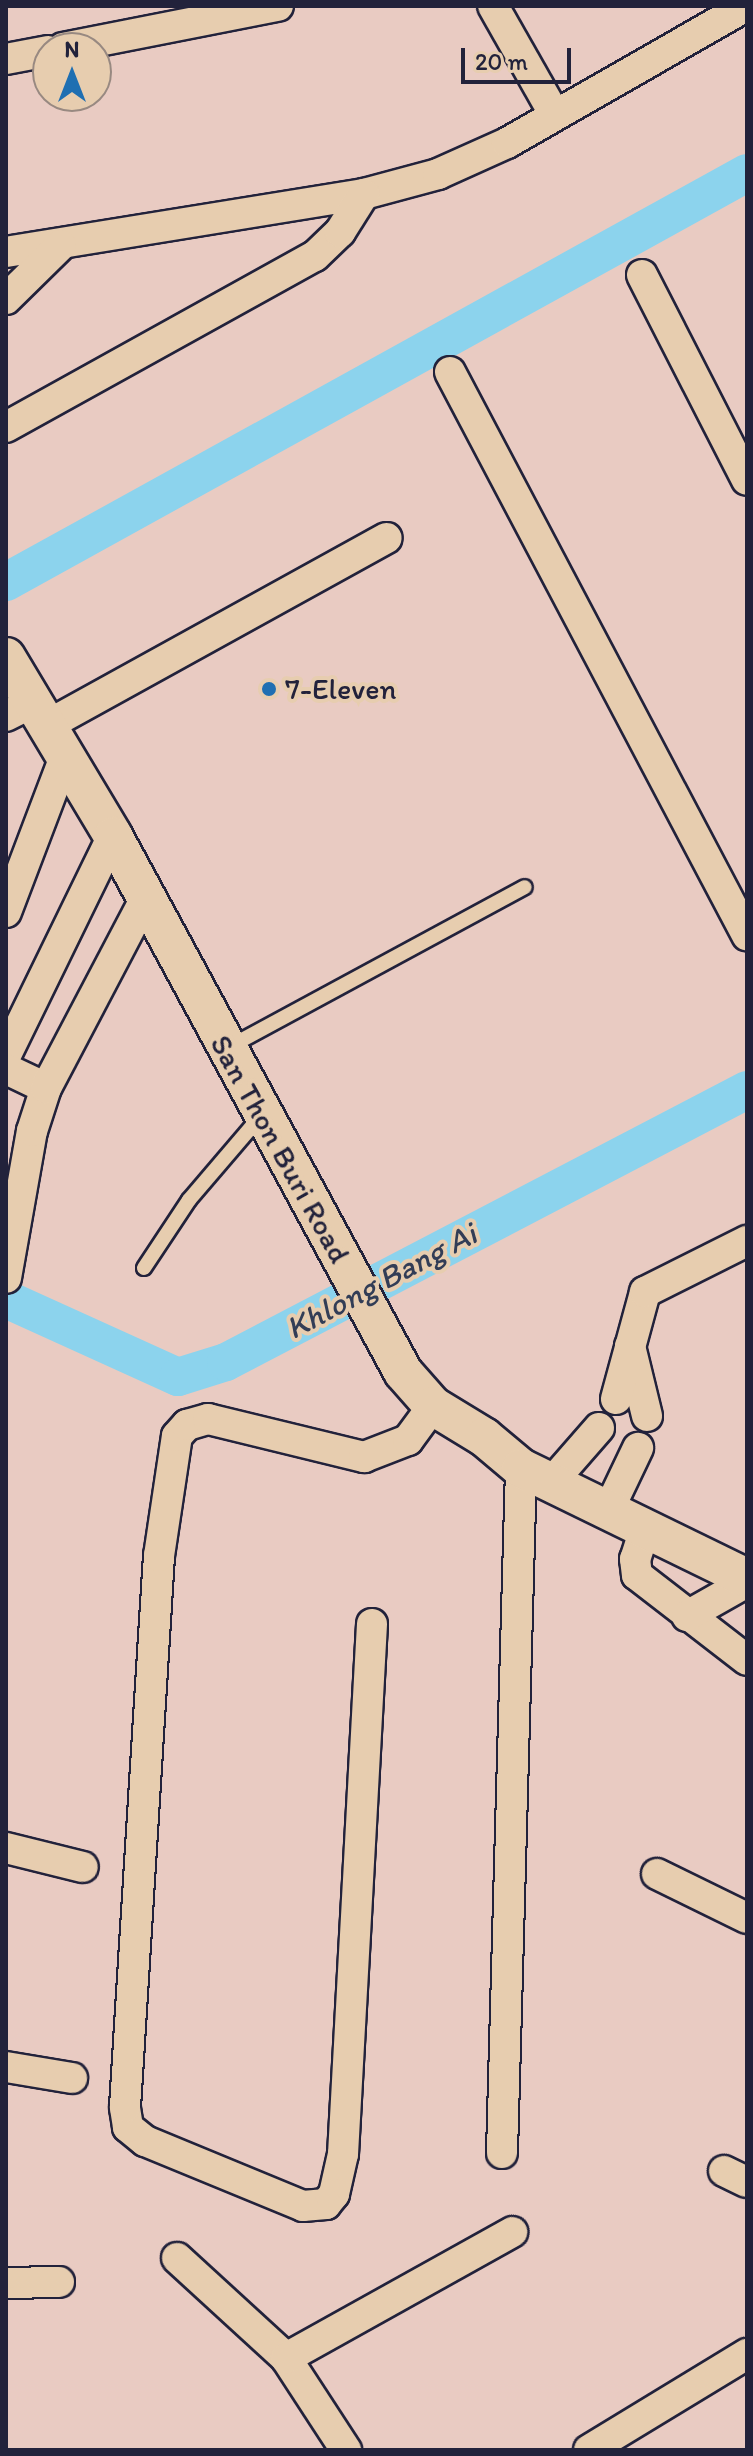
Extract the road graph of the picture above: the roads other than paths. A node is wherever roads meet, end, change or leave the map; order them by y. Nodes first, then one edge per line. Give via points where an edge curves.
1 (278, 6) edge
2 (493, 6) edge
3 (746, 6) edge
4 (112, 38) edge
5 (32, 54) edge
6 (6, 59) edge
7 (555, 115) junction
8 (364, 194) junction
9 (61, 245) junction
10 (6, 252) edge
11 (642, 275) dead end
12 (6, 299) edge
13 (450, 372) dead end
14 (6, 427) edge
15 (747, 480) edge
16 (386, 538) dead end
17 (6, 657) edge
18 (37, 725) edge
19 (113, 836) junction
20 (525, 887) dead end
21 (144, 901) junction
22 (6, 912) edge
23 (747, 935) edge
24 (226, 1049) junction
25 (6, 1055) edge
26 (6, 1069) edge
27 (46, 1088) junction
28 (263, 1114) junction
29 (747, 1241) edge
30 (144, 1268) dead end
31 (6, 1278) edge
32 (630, 1346) junction
33 (616, 1399) dead end
34 (433, 1406) junction
35 (647, 1416) dead end
36 (599, 1428) dead end
37 (638, 1448) dead end
38 (536, 1475) junction
39 (608, 1511) junction
40 (645, 1529) junction
41 (747, 1580) edge
42 (687, 1616) junction
43 (372, 1624) dead end
44 (747, 1660) edge
45 (6, 1848) edge
46 (83, 1867) dead end
47 (657, 1874) dead end
48 (747, 1918) edge
49 (6, 2067) edge
50 (72, 2078) dead end
51 (502, 2153) dead end
52 (512, 2232) dead end
53 (177, 2258) dead end
54 (59, 2282) dead end
55 (6, 2283) edge
56 (747, 2354) edge
57 (286, 2358) junction
58 (346, 2450) edge
59 (589, 2450) edge

1 - 4 street
2 - 7 street
3 - 7 street
5 - 6 street
7 - 8 street via 438,174
8 - 9 street
8 - 14 street via 340,232 315,256
9 - 10 street
9 - 12 street
11 - 15 street
13 - 23 street
16 - 18 street
17 - 18 street, San Thon Buri Road
18 - 19 street, San Thon Buri Road
18 - 22 street
19 - 21 street, San Thon Buri Road
19 - 25 street
20 - 24 lane
21 - 24 street, San Thon Buri Road
21 - 27 street
24 - 28 street, San Thon Buri Road
26 - 27 street
27 - 31 street via 32,1131
28 - 30 lane via 230,1147
28 - 34 street, San Thon Buri Road via 403,1372
29 - 32 street via 645,1292
32 - 33 street
32 - 35 street
34 - 38 street, San Thon Buri Road
34 - 43 street via 408,1440 364,1457 208,1419 187,1425 177,1436 159,1556 128,2127 145,2141 303,2206 326,2204 334,2194 343,2154
36 - 38 street
37 - 39 street
38 - 39 street, San Thon Buri Road
38 - 51 street
39 - 40 street, San Thon Buri Road
40 - 41 street, San Thon Buri Road
40 - 42 street via 635,1559 637,1575
41 - 42 street
42 - 44 street
45 - 46 street
47 - 48 street
49 - 50 street
52 - 57 street
53 - 57 street
54 - 55 street
56 - 59 street
57 - 58 street

